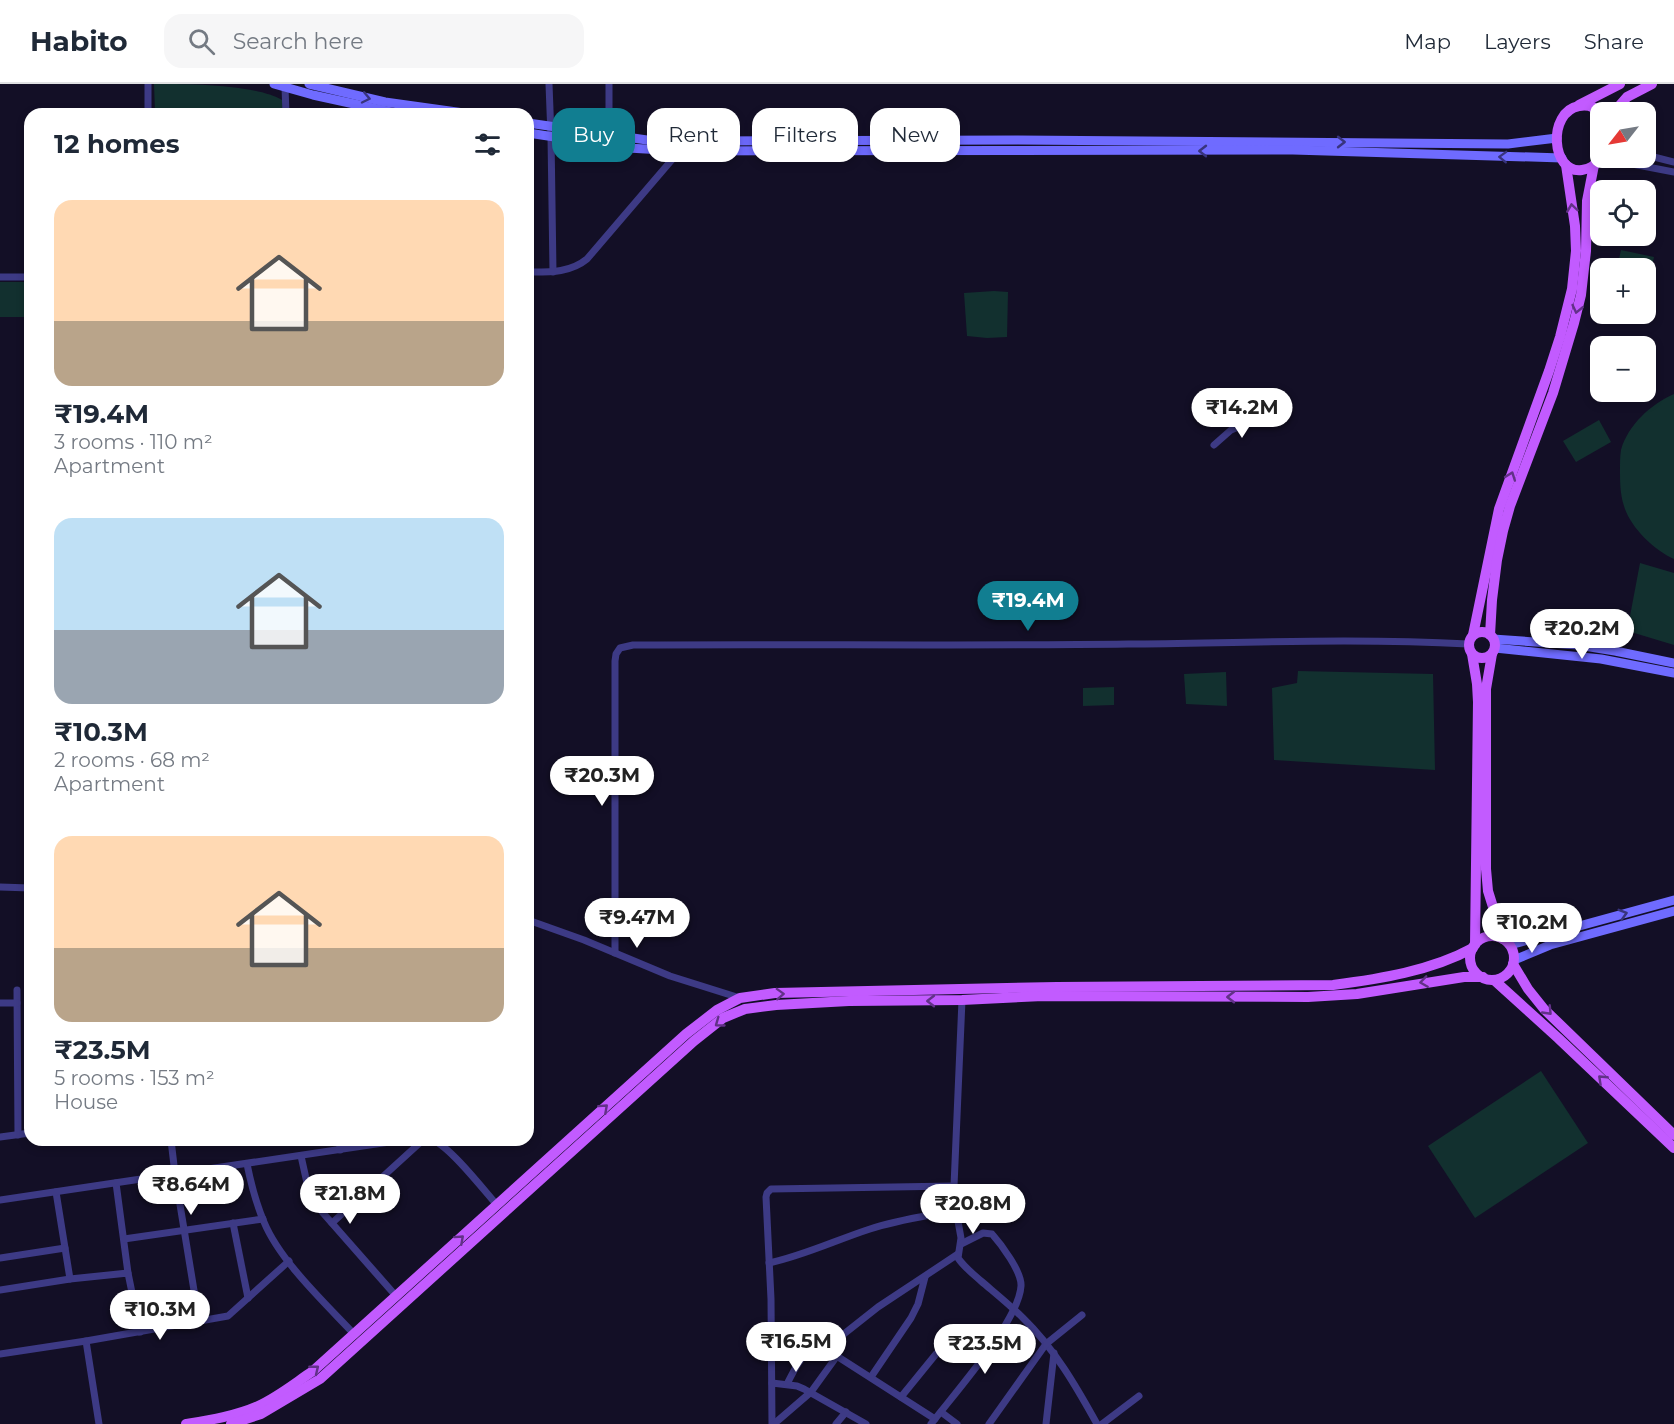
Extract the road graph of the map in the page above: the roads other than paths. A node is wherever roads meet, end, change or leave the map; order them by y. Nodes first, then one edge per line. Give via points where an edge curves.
1 (148, 84) edge
2 (274, 84) edge
3 (309, 84) edge
4 (549, 84) edge
5 (609, 84) edge
6 (1620, 84) edge
7 (1652, 84) edge
8 (285, 87) junction
9 (1623, 102) edge
10 (1590, 106) edge
11 (148, 108) edge
12 (286, 108) edge
13 (371, 108) edge
14 (428, 108) edge
15 (609, 108) edge
16 (1573, 108) junction
17 (534, 125) edge
18 (551, 132) junction
19 (534, 133) edge
20 (1557, 138) junction
21 (740, 141) edge
22 (740, 151) edge
23 (1656, 158) edge
24 (671, 162) edge
25 (1564, 162) junction
26 (1674, 162) edge
27 (1590, 167) edge
28 (1596, 168) edge
29 (1646, 168) edge
30 (1674, 172) edge
31 (534, 272) edge
32 (553, 272) junction
33 (0, 277) edge
34 (24, 277) edge
35 (1260, 418) dead end
36 (1214, 445) dead end
37 (1493, 644) junction
38 (1471, 645) junction
39 (1674, 663) edge
40 (1674, 673) edge
41 (0, 887) edge
42 (24, 888) edge
43 (1674, 900) edge
44 (1674, 911) edge
45 (534, 922) edge
46 (1506, 942) junction
47 (1474, 946) junction
48 (615, 953) junction
49 (1514, 962) junction
50 (1488, 978) junction
51 (17, 990) dead end
52 (740, 998) junction
53 (962, 1000) junction
54 (0, 1003) edge
55 (17, 1003) junction
56 (24, 1134) edge
57 (18, 1135) junction
58 (1674, 1136) edge
59 (0, 1137) edge
60 (172, 1146) edge
61 (340, 1146) edge
62 (360, 1146) edge
63 (416, 1146) edge
64 (443, 1146) edge
65 (1674, 1148) edge
66 (340, 1150) junction
67 (301, 1156) junction
68 (246, 1164) junction
69 (175, 1174) junction
70 (116, 1183) junction
71 (954, 1186) junction
72 (56, 1192) junction
73 (0, 1200) edge
74 (497, 1205) junction
75 (956, 1210) junction
76 (263, 1219) junction
77 (234, 1223) junction
78 (332, 1223) junction
79 (184, 1230) junction
80 (124, 1239) junction
81 (962, 1244) junction
82 (65, 1248) junction
83 (958, 1254) junction
84 (0, 1258) edge
85 (289, 1261) junction
86 (769, 1263) junction
87 (128, 1273) junction
88 (925, 1277) junction
89 (70, 1279) junction
90 (0, 1290) edge
91 (396, 1296) junction
92 (248, 1298) junction
93 (1013, 1309) junction
94 (1082, 1315) dead end
95 (199, 1321) junction
96 (140, 1332) junction
97 (354, 1334) junction
98 (86, 1341) junction
99 (1046, 1344) junction
100 (831, 1346) junction
101 (1054, 1353) junction
102 (0, 1354) edge
103 (936, 1354) dead end
104 (837, 1356) junction
105 (871, 1377) junction
106 (772, 1383) junction
107 (787, 1384) junction
108 (811, 1392) junction
109 (1139, 1396) dead end
110 (901, 1397) junction
111 (846, 1412) junction
112 (941, 1412) junction
113 (225, 1422) edge
114 (933, 1422) edge
115 (99, 1424) edge
116 (186, 1424) edge
117 (775, 1424) edge
118 (836, 1424) edge
119 (866, 1424) edge
120 (957, 1424) edge
121 (988, 1424) edge
122 (1046, 1424) edge
123 (1097, 1424) edge
124 (1102, 1424) edge

1 - 11 street
2 - 8 street
3 -> 14 street
4 - 18 street
5 - 15 street
6 - 16 main road
7 - 9 main road
8 - 12 street
8 - 13 street
10 - 16 main road
16 - 20 main road via 1559,124
17 - 18 street
18 - 19 street
18 - 32 street
21 -> 20 street via 1509,144
20 - 25 main road
25 -> 22 street via 1293,150
23 - 26 street
24 - 32 street via 587,259
25 - 27 main road via 1576,170
38 -> 25 main road via 1499,509 1546,380 1572,289 1575,226
28 -> 37 main road via 1587,201 1581,295 1553,393 1503,531 1491,600
29 - 30 street
31 - 32 street
33 - 34 street
35 - 36 street via 1232,430
37 - 38 main road via 1485,632 1478,632
37 - 38 main road via 1486,658 1478,658
37 - 39 street via 1578,645
37 - 40 street
37 - 46 main road via 1486,689 1486,870 1488,891
38 - 47 main road via 1478,702
38 - 48 street via 1263,642 620,648 615,661
41 - 42 street
46 -> 43 street
44 - 49 street via 1550,945
45 - 48 street
46 - 47 main road via 1489,936
46 - 49 main road
47 - 50 main road via 1473,967
52 -> 47 main road via 775,993 1333,985 1443,962
48 - 52 street via 670,976
49 - 50 main road via 1508,973
49 -> 58 main road via 1528,989 1545,1009
50 -> 53 main road via 1455,978 1357,994 1308,997 1043,996
65 -> 50 main road
51 - 55 street
74 -> 52 main road via 686,1034
53 - 71 street
53 -> 113 main road via 776,1005 745,1009 723,1018 320,1379 273,1408 245,1420
54 - 55 street
55 - 57 street
56 - 57 street
57 - 59 street
60 - 69 street
61 - 66 street
62 - 66 street
63 - 78 street
64 - 74 street
66 - 67 street
67 - 68 street
67 - 78 street via 309,1192
68 - 69 street
68 - 76 street
69 - 70 street
69 - 79 street
70 - 72 street
70 - 80 street
71 - 75 street
71 - 86 street via 771,1189 766,1197
72 - 73 street
72 - 82 street
91 -> 74 main road
75 - 81 street
75 - 86 street via 872,1228
76 - 77 street
76 - 85 street
77 - 79 street
77 - 92 street
78 - 91 street
79 - 80 street
79 - 95 street
80 - 87 street
81 - 83 street
81 - 93 street via 983,1233 997,1239 1021,1284
82 - 84 street
82 - 89 street
83 - 88 street
83 - 93 street via 961,1262
85 - 92 street
85 - 97 street
86 - 106 street
87 - 89 street
87 - 96 street
88 - 100 street via 878,1307
88 - 105 street via 911,1318
89 - 90 street
91 - 97 main road
92 - 95 street via 228,1316
93 - 99 street
93 - 112 street
94 - 99 street
95 - 96 street
96 - 98 street
113 -> 97 main road via 269,1400 313,1371
98 - 102 street
98 - 115 street
99 - 101 street
99 - 121 street
100 - 104 street
100 - 107 street via 815,1348 803,1356
101 - 122 street
101 - 123 street
103 - 110 street
104 - 105 street
104 - 108 street
105 - 110 street
106 - 107 street
106 - 117 street
107 - 108 street
108 - 111 street
108 - 117 street
109 - 124 street
110 - 114 street
111 - 118 street
111 - 119 street
112 - 114 street
112 - 120 street
113 - 116 main road

